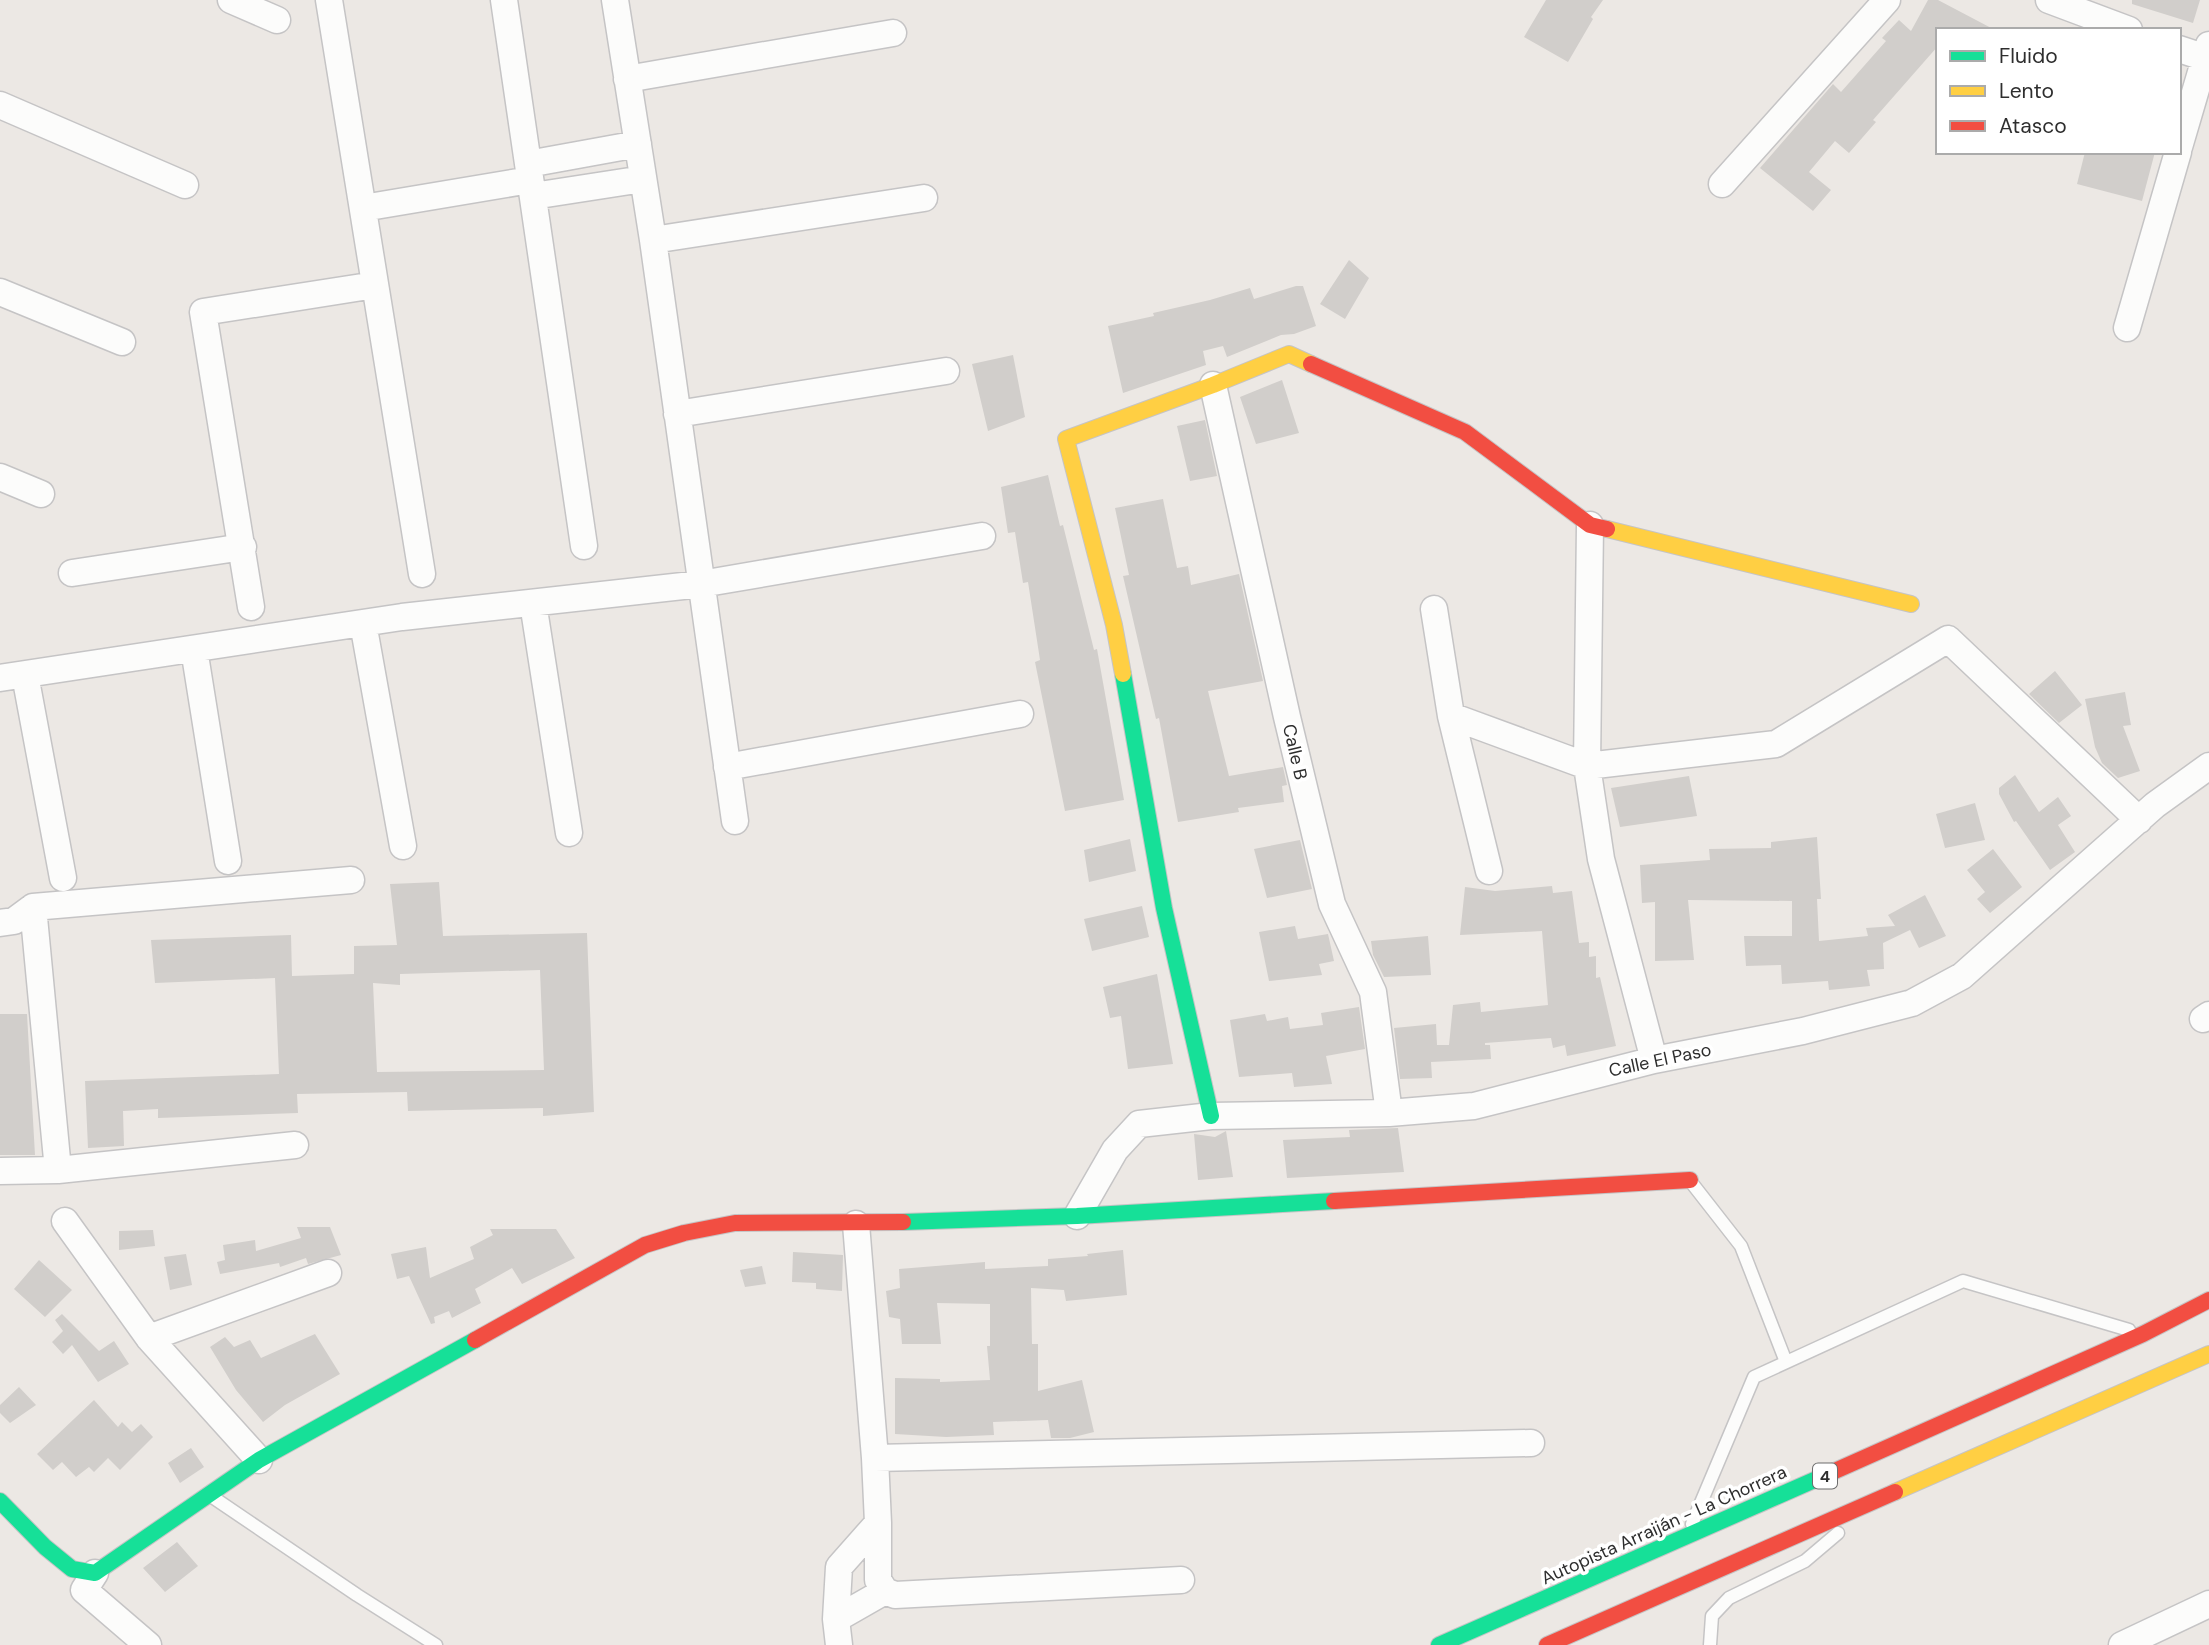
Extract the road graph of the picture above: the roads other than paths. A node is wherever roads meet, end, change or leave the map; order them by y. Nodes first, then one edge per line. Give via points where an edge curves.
1 (231, 0) edge
2 (329, 0) edge
3 (504, 0) edge
4 (615, 0) edge
5 (1887, 0) edge
6 (2049, 0) edge
7 (277, 20) dead end
8 (2124, 28) edge
9 (893, 33) dead end
10 (2181, 49) edge
11 (2208, 54) edge
12 (627, 79) junction
13 (0, 104) edge
14 (2181, 141) edge
15 (638, 144) junction
16 (2177, 154) edge
17 (643, 179) junction
18 (530, 180) junction
19 (1722, 184) dead end
20 (186, 185) dead end
21 (924, 198) dead end
22 (363, 208) junction
23 (653, 240) junction
24 (375, 285) junction
25 (0, 292) edge
26 (2127, 328) dead end
27 (122, 342) dead end
28 (946, 371) dead end
29 (1213, 385) junction
30 (677, 414) junction
31 (0, 477) edge
32 (41, 494) dead end
33 (1590, 525) junction
34 (982, 536) dead end
35 (584, 546) dead end
36 (243, 547) junction
37 (72, 573) dead end
38 (422, 574) dead end
39 (701, 584) junction
40 (533, 603) junction
41 (1911, 604) dead end
42 (251, 607) dead end
43 (1434, 609) dead end
44 (363, 622) junction
45 (194, 649) junction
46 (12, 676) edge
47 (1020, 714) dead end
48 (1451, 716) junction
49 (1587, 766) junction
50 (2209, 766) edge
51 (727, 767) junction
52 (2139, 820) junction
53 (735, 821) dead end
54 (569, 832) dead end
55 (403, 846) dead end
56 (228, 861) dead end
57 (1489, 871) dead end
58 (63, 878) dead end
59 (351, 880) dead end
60 (33, 907) junction
61 (0, 923) edge
62 (1654, 1060) junction
63 (1389, 1113) junction
64 (1211, 1116) junction
65 (295, 1145) dead end
66 (58, 1170) junction
67 (0, 1171) edge
68 (1690, 1181) joint
69 (1077, 1216) junction
70 (65, 1221) dead end
71 (856, 1224) junction
72 (328, 1273) dead end
73 (2209, 1300) edge
74 (2143, 1334) junction
75 (149, 1338) junction
76 (2209, 1354) edge
77 (1786, 1362) junction
78 (1531, 1443) dead end
79 (875, 1458) junction
80 (259, 1460) junction
81 (209, 1495) junction
82 (1878, 1499) junction
83 (0, 1501) edge
84 (878, 1523) junction
85 (1687, 1536) junction
86 (95, 1573) junction
87 (1181, 1580) dead end
88 (885, 1591) junction
89 (2209, 1604) edge
90 (836, 1619) junction
91 (148, 1645) edge
92 (436, 1645) edge
93 (839, 1645) edge
94 (1439, 1645) edge
95 (1547, 1645) edge
96 (1710, 1645) edge
97 (2122, 1645) edge

1 - 7 street
2 - 22 street
3 - 18 street
4 - 12 street
5 - 19 street
6 - 8 street
9 - 12 street
10 - 11 street
11 - 14 street
12 - 15 street
13 - 20 street
15 - 17 street
15 - 18 street
16 - 26 street
17 - 18 street
17 - 23 street
18 - 22 street
18 - 35 street
21 - 23 street
22 - 24 street
23 - 30 street
24 - 36 street via 203,312
24 - 38 street
25 - 27 street
28 - 30 street
29 - 33 main road via 1289,354 1465,432
29 - 63 street, Calle B via 1332,904 1373,992
29 - 64 main road via 1066,439 1114,625 1164,908
30 - 39 street
31 - 32 street
33 - 41 main road
33 - 49 street
34 - 39 street
36 - 37 street
36 - 42 street
39 - 40 street
39 - 51 street
40 - 44 street
40 - 54 street
43 - 48 street
44 - 45 street
44 - 55 street
45 - 46 street
45 - 56 street
46 - 58 street
47 - 51 street
48 - 49 street
48 - 57 street
49 - 52 street via 1776,744 1948,639
49 - 62 street via 1601,859
50 - 52 street, Calle El Paso
51 - 53 street
52 - 62 street, Calle El Paso via 1962,976 1912,1003 1802,1031
59 - 60 street
60 - 61 street via 14,921
60 - 66 street
62 - 63 street, Calle El Paso via 1474,1106
63 - 64 street, Calle El Paso
64 - 69 street, Calle El Paso via 1139,1124 1115,1150
65 - 66 street
66 - 67 street
68 - 69 main road
68 - 77 lane via 1741,1246
69 - 71 main road
70 - 75 street
71 - 79 street
71 - 80 main road via 735,1223 645,1245
72 - 75 street
73 - 74 main road, Autopista Arraiján - La Chorrera / 4
74 - 77 lane via 1962,1281
74 - 85 main road, Autopista Arraiján - La Chorrera / 4
75 - 80 street
76 - 82 main road, 4
77 - 85 lane via 1754,1377
78 - 79 street
79 - 84 street
80 - 81 main road
81 - 86 main road
81 - 92 lane
82 - 95 main road, 4
82 - 96 lane via 1805,1562 1729,1598 1712,1616
83 - 86 main road via 72,1569
84 - 88 street via 878,1580
84 - 90 street via 839,1567
85 - 94 main road, Autopista Arraiján - La Chorrera / 4
86 - 91 street via 84,1590
87 - 88 street via 895,1595
88 - 90 street
89 - 97 street
90 - 93 street

